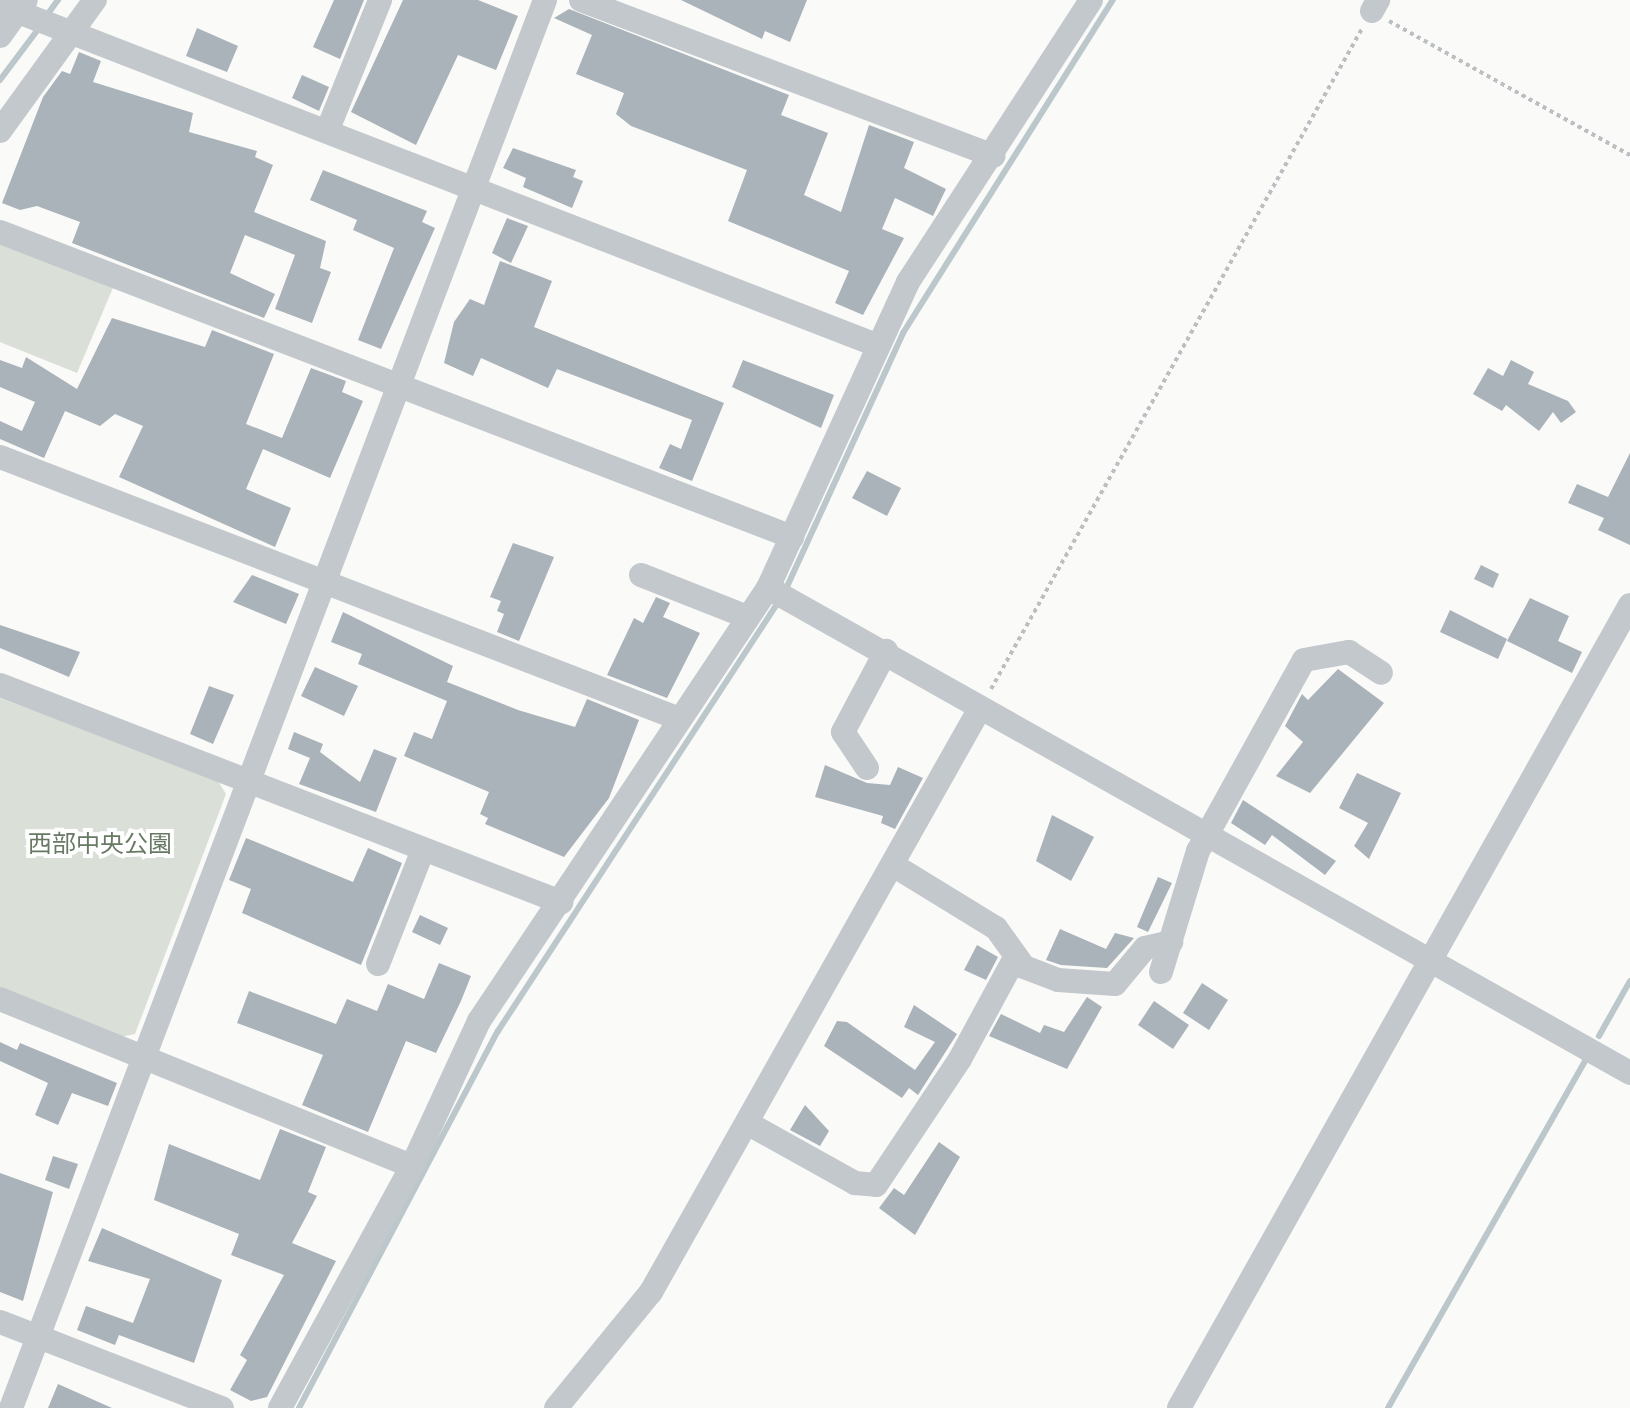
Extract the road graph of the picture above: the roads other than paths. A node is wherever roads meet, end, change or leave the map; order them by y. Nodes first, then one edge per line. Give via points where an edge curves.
1 (95, 0) edge
2 (380, 0) edge
3 (545, 0) edge
4 (581, 0) edge
5 (1091, 0) edge
6 (17, 8) edge
7 (63, 29) junction
8 (0, 36) edge
9 (328, 129) junction
10 (0, 131) edge
11 (993, 156) junction
12 (477, 185) junction
13 (0, 232) edge
14 (874, 344) junction
15 (402, 384) junction
16 (0, 457) edge
17 (792, 537) junction
18 (641, 575) dead end
19 (326, 580) junction
20 (768, 588) junction
21 (1630, 605) edge
22 (747, 617) junction
23 (886, 651) junction
24 (1381, 673) dead end
25 (0, 685) edge
26 (980, 708) junction
27 (677, 718) junction
28 (867, 768) dead end
29 (251, 780) junction
30 (1208, 836) junction
31 (423, 850) junction
32 (893, 865) junction
33 (561, 902) junction
34 (1171, 942) junction
35 (1016, 956) junction
36 (1431, 963) junction
37 (378, 964) dead end
38 (1161, 972) dead end
39 (0, 999) edge
40 (145, 1054) junction
41 (1630, 1073) edge
42 (747, 1123) junction
43 (412, 1166) junction
44 (0, 1322) edge
45 (38, 1336) junction
46 (11, 1408) edge
47 (222, 1408) edge
48 (280, 1408) edge
49 (556, 1408) edge
50 (1179, 1408) edge

1 - 7 street
2 - 9 street
3 - 12 street
4 - 11 street
5 - 11 street
6 - 7 street
6 - 8 street
7 - 9 street
7 - 10 street
9 - 12 street
11 - 14 street
12 - 14 street
12 - 15 street
13 - 15 street
14 - 17 street
15 - 17 street
15 - 19 street
16 - 19 street
17 - 20 street
18 - 22 street
19 - 27 street
19 - 29 street
20 - 22 street
20 - 23 street
21 - 36 street
22 - 27 street
23 - 26 street
23 - 28 street via 843,732
24 - 30 street via 1349,652 1304,660
25 - 29 street
26 - 30 street
26 - 32 street
27 - 33 street
29 - 31 street
29 - 40 street
30 - 34 street
30 - 36 street
31 - 33 street
31 - 37 street
32 - 35 street via 996,928
32 - 42 street
33 - 43 street via 479,1021
34 - 35 street via 1145,948 1128,974 1101,987 1058,980
34 - 38 street
35 - 42 street via 960,1059 876,1185 855,1183
36 - 41 street
36 - 50 street
39 - 40 street
40 - 43 street
40 - 45 street
42 - 49 street via 651,1292
43 - 48 street
44 - 45 street
45 - 46 street
45 - 47 street

